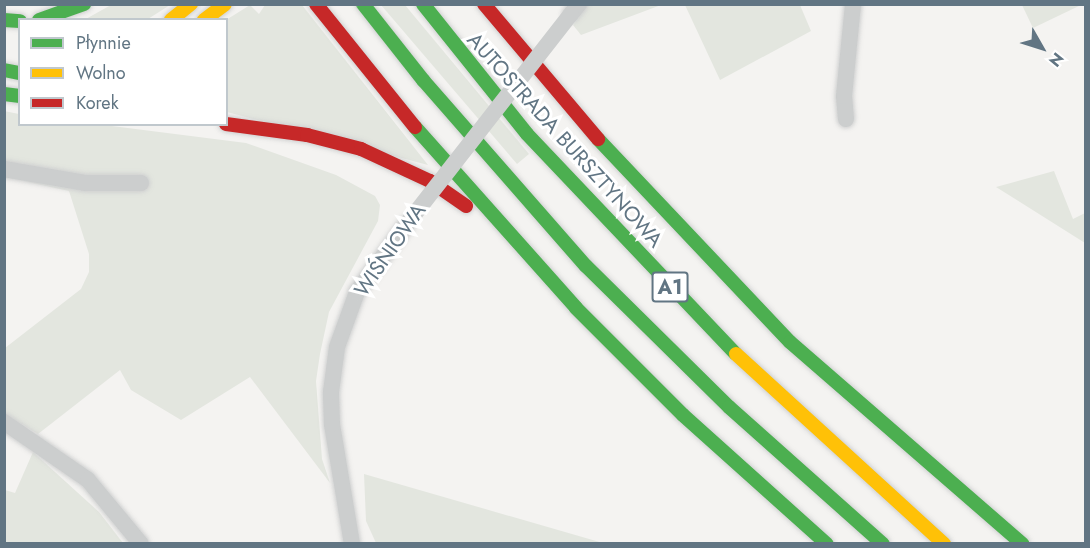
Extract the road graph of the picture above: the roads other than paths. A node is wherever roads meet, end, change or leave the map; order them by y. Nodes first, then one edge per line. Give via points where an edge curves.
1 (84, 4) edge
2 (192, 4) edge
3 (225, 4) edge
4 (316, 4) edge
5 (363, 4) edge
6 (423, 4) edge
7 (484, 4) edge
8 (853, 4) edge
9 (575, 9) edge
10 (45, 18) edge
11 (174, 18) edge
12 (207, 18) edge
13 (846, 119) dead end
14 (228, 124) edge
15 (4, 169) edge
16 (141, 183) dead end
17 (515, 242) junction
18 (4, 422) edge
19 (141, 543) edge
20 (352, 543) edge
21 (827, 543) edge
22 (883, 543) edge
23 (944, 543) edge
24 (1022, 543) edge

1 - 10 highway
2 - 11 highway
3 - 12 highway
4 - 17 highway via 393,102
5 - 22 highway, A1 via 423,80 586,266 729,407
6 - 23 highway, AUTOSTRADA BURSZTYNOWA / A1 via 527,134 640,256 757,375
7 - 24 highway via 598,139 790,342
8 - 13 street via 844,96
9 - 20 street, WIŚNIOWA, bridge via 357,292 337,347 332,383 332,424
14 - 17 highway via 308,135 361,149 430,181
15 - 16 street via 85,183
17 - 21 highway via 683,415
18 - 19 street via 88,480

